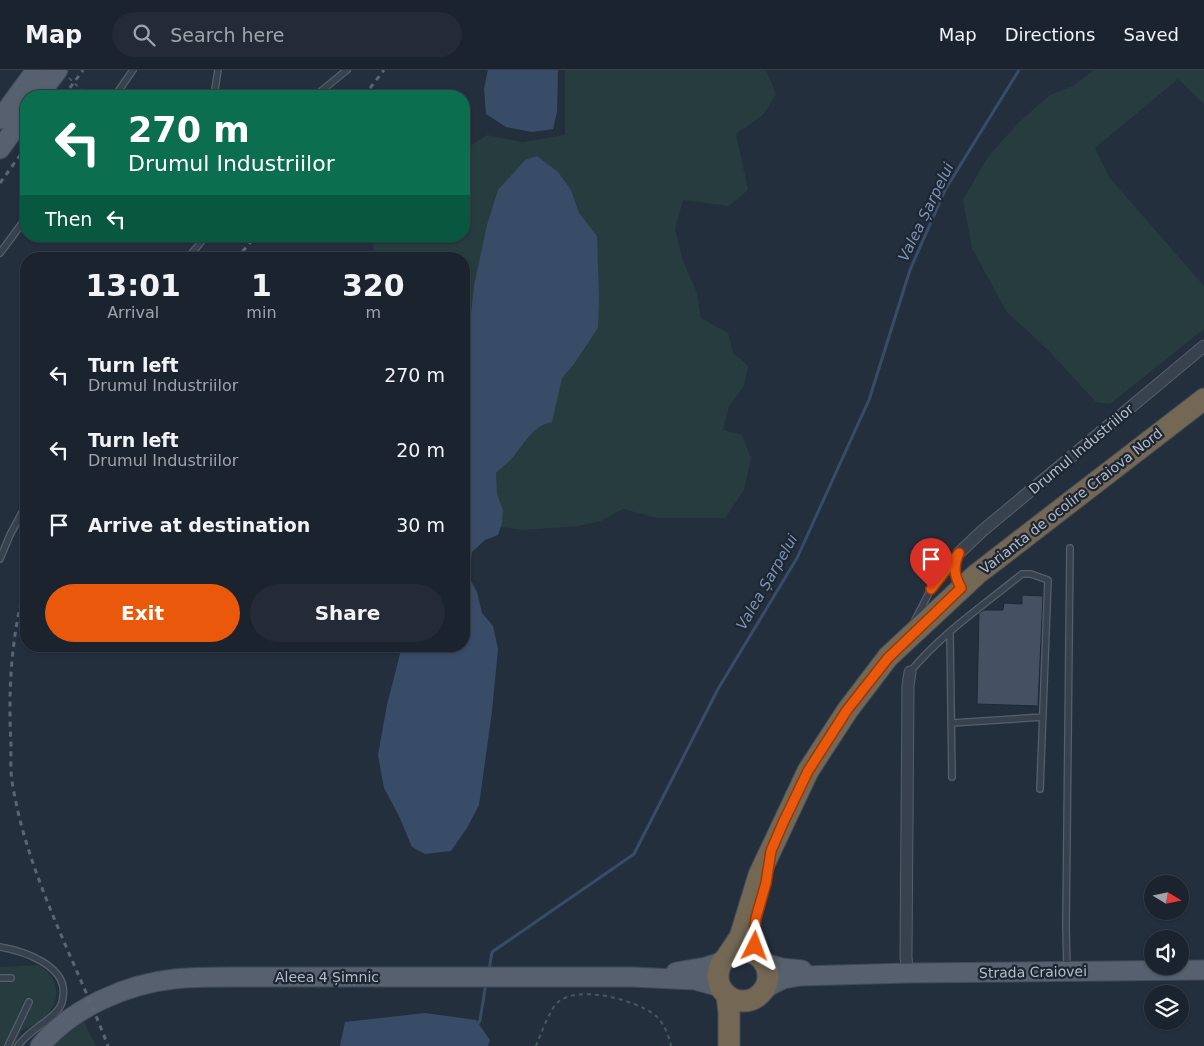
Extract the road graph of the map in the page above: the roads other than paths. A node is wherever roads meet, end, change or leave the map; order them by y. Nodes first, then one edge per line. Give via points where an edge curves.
1 (36, 70) edge
2 (133, 70) edge
3 (218, 70) edge
4 (347, 70) edge
5 (62, 73) edge
6 (21, 90) edge
7 (44, 90) edge
8 (119, 90) edge
9 (215, 90) edge
10 (322, 90) edge
11 (20, 91) edge
12 (0, 118) edge
13 (20, 121) edge
14 (0, 149) edge
15 (20, 226) edge
16 (201, 242) edge
17 (193, 252) edge
18 (0, 253) edge
19 (1204, 346) edge
20 (1204, 399) edge
21 (20, 516) edge
22 (1070, 548) dead end
23 (959, 553) junction
24 (0, 559) edge
25 (961, 588) junction
26 (950, 633) junction
27 (905, 641) junction
28 (910, 672) joint
29 (1043, 717) junction
30 (952, 723) junction
31 (952, 777) dead end
32 (1040, 789) dead end
33 (771, 851) junction
34 (0, 947) edge
35 (725, 959) junction
36 (762, 960) junction
37 (1204, 970) edge
38 (1067, 971) junction
39 (863, 974) junction
40 (908, 974) junction
41 (632, 977) junction
42 (0, 978) edge
43 (12, 978) dead end
44 (723, 991) junction
45 (758, 996) junction
46 (29, 1002) dead end
47 (8, 1046) edge
48 (18, 1046) edge
49 (40, 1046) edge
50 (729, 1046) edge
51 (740, 1046) edge

1 - 6 main road
2 - 8 lane
3 - 9 lane
4 - 10 lane
5 - 7 main road
11 - 12 main road
13 - 14 main road
15 - 18 lane
16 - 17 lane
19 - 23 street, Drumul Industriilor
20 - 25 highway, Varianta de ocolire Craiova Nord
21 - 24 lane
22 - 38 lane
23 - 25 lane via 954,569
23 - 27 lane, Drumul Industriilor via 931,589
25 - 27 highway, Varianta de ocolire Craiova Nord
26 - 28 lane
26 - 29 lane via 1022,574 1048,580
26 - 30 lane
27 - 33 highway, Varianta de ocolire Craiova Nord via 865,686 825,743 808,771
28 - 40 street via 906,800
29 - 30 lane
29 - 32 lane
30 - 31 lane
33 - 35 highway, Varianta de ocolire Craiova Nord via 759,875 740,937
33 - 36 highway, Varianta de ocolire Craiova Nord via 754,934 755,946
34 - 48 lane via 49,965 60,976 65,988 60,1009 26,1035
35 - 36 highway via 744,950
35 - 41 main road, Aleea 4 Șimnic via 693,970
35 - 44 highway via 718,970
36 - 39 main road via 790,970
36 - 45 highway via 768,972 767,982
37 - 38 main road, Strada Craiovei
38 - 40 main road, Strada Craiovei
39 - 40 main road, Strada Craiovei
39 - 45 main road via 789,978 771,985
41 - 44 main road, Aleea 4 Șimnic via 694,980
41 - 49 main road, Aleea 4 Șimnic via 174,979 133,988 107,998 64,1023
42 - 43 lane
44 - 45 highway via 743,1002
44 - 50 highway via 729,1012
45 - 51 highway via 745,1013
46 - 47 lane

